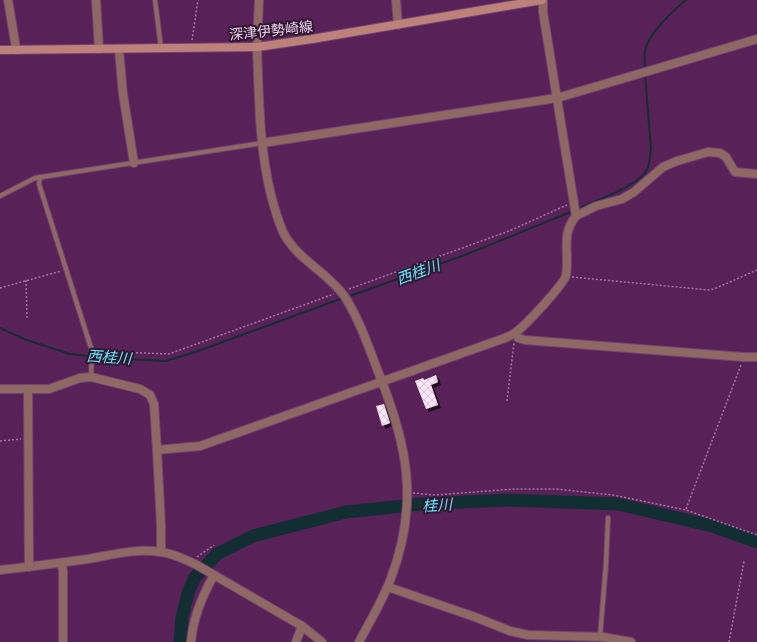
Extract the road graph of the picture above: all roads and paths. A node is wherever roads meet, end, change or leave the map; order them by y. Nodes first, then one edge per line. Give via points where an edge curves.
1 (8, 0) edge
2 (96, 0) edge
3 (155, 0) edge
4 (198, 0) edge
5 (259, 0) edge
6 (396, 0) edge
7 (543, 0) edge
8 (519, 2) edge
9 (398, 25) junction
10 (757, 39) edge
11 (257, 47) junction
12 (161, 48) junction
13 (191, 48) junction
14 (99, 49) junction
15 (0, 50) edge
16 (16, 50) junction
17 (119, 50) junction
18 (557, 98) junction
19 (262, 143) junction
20 (134, 163) junction
21 (757, 174) edge
22 (40, 177) junction
23 (0, 196) edge
24 (575, 209) junction
25 (67, 270) junction
26 (757, 270) edge
27 (566, 276) junction
28 (26, 280) junction
29 (0, 288) edge
30 (344, 296) junction
31 (27, 318) dead end
32 (515, 333) junction
33 (93, 352) junction
34 (745, 357) junction
35 (757, 357) edge
36 (91, 377) junction
37 (382, 381) junction
38 (0, 389) edge
39 (28, 390) junction
40 (507, 401) dead end
41 (28, 439) junction
42 (0, 441) edge
43 (157, 450) junction
44 (408, 495) junction
45 (686, 510) junction
46 (608, 518) dead end
47 (757, 535) edge
48 (214, 545) dead end
49 (161, 552) junction
50 (744, 561) dead end
51 (61, 563) junction
52 (193, 563) junction
53 (29, 567) junction
54 (0, 570) edge
55 (213, 575) junction
56 (388, 587) junction
57 (302, 626) junction
58 (602, 639) edge
59 (63, 642) edge
60 (190, 642) edge
61 (296, 642) edge
62 (322, 642) edge
63 (359, 642) edge
64 (631, 642) edge
65 (729, 642) edge

1 - 16 street
2 - 14 street
3 - 12 lane
4 - 13 path
5 - 11 street
6 - 9 street
7 - 8 main road, 深津伊勢崎線
7 - 18 street
8 - 9 main road, 深津伊勢崎線
9 - 11 main road, 深津伊勢崎線
10 - 18 street
11 - 13 main road, 深津伊勢崎線
11 - 19 street
12 - 13 main road, 深津伊勢崎線
12 - 17 main road, 深津伊勢崎線
14 - 16 main road, 深津伊勢崎線
14 - 17 main road, 深津伊勢崎線
15 - 16 main road, 深津伊勢崎線
17 - 20 street
18 - 19 street
18 - 24 street
19 - 20 lane
19 - 30 street via 265,170 286,238 298,253 331,281
20 - 22 lane
21 - 24 street via 735,172 720,153 708,152 664,167 622,199
22 - 23 lane
22 - 25 lane via 39,184
24 - 27 street via 566,241
24 - 30 path via 508,231
25 - 28 path
25 - 33 lane
26 - 27 path via 714,290
27 - 32 street via 552,295
28 - 29 path
28 - 31 path
30 - 33 path via 168,354
30 - 37 street via 359,324
32 - 34 street via 518,338 525,340
32 - 37 street
32 - 40 path
33 - 36 lane
34 - 35 street
34 - 45 path
36 - 39 street via 80,378 49,389
36 - 43 street via 140,389 150,395 154,404
37 - 43 street via 200,446
37 - 44 street via 403,446
38 - 39 street
39 - 41 street
41 - 42 path
41 - 53 street
43 - 49 street
44 - 45 path via 556,489 613,495
44 - 56 street via 398,557
45 - 47 path
46 - 58 lane
48 - 52 path via 197,556
49 - 51 street via 137,551
49 - 52 street
50 - 65 path
51 - 53 street
51 - 59 street
52 - 55 street
53 - 54 street
55 - 57 street
55 - 60 street via 195,616
56 - 58 street via 510,631 528,635
56 - 63 street
57 - 61 street
57 - 62 street
58 - 64 street

